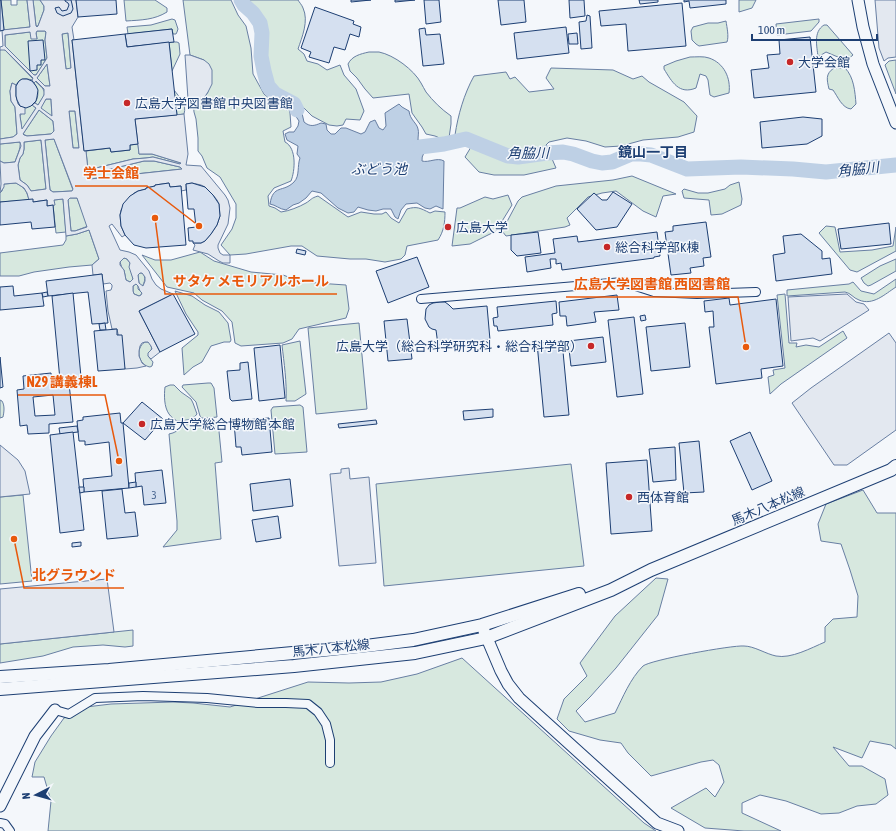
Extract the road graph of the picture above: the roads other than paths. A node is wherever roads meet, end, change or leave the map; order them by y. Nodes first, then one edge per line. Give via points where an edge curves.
1 (858, 0) edge
2 (896, 123) edge
3 (756, 292) dead end
4 (421, 300) dead end
5 (896, 466) edge
6 (651, 570) junction
7 (482, 625) junction
8 (486, 638) junction
9 (0, 677) edge
10 (0, 689) edge
11 (56, 710) joint
12 (330, 763) dead end
13 (0, 806) edge
14 (0, 823) edge
15 (10, 831) edge
16 (678, 831) edge

1 - 2 street via 873,64
3 - 4 street via 654,292 624,282
5 - 6 main road, 馬木八本松線
6 - 7 main road, 馬木八本松線
6 - 8 main road, 馬木八本松線 via 611,590
7 - 8 street
7 - 9 main road, 馬木八本松線 via 414,640 358,647 108,670
8 - 10 main road, 馬木八本松線 via 415,653 294,666
8 - 16 street via 508,684 519,698 657,823
11 - 12 street via 69,714 95,698 135,697 308,704 318,712 326,724 330,740
11 - 13 street via 35,736
14 - 15 street via 5,824

